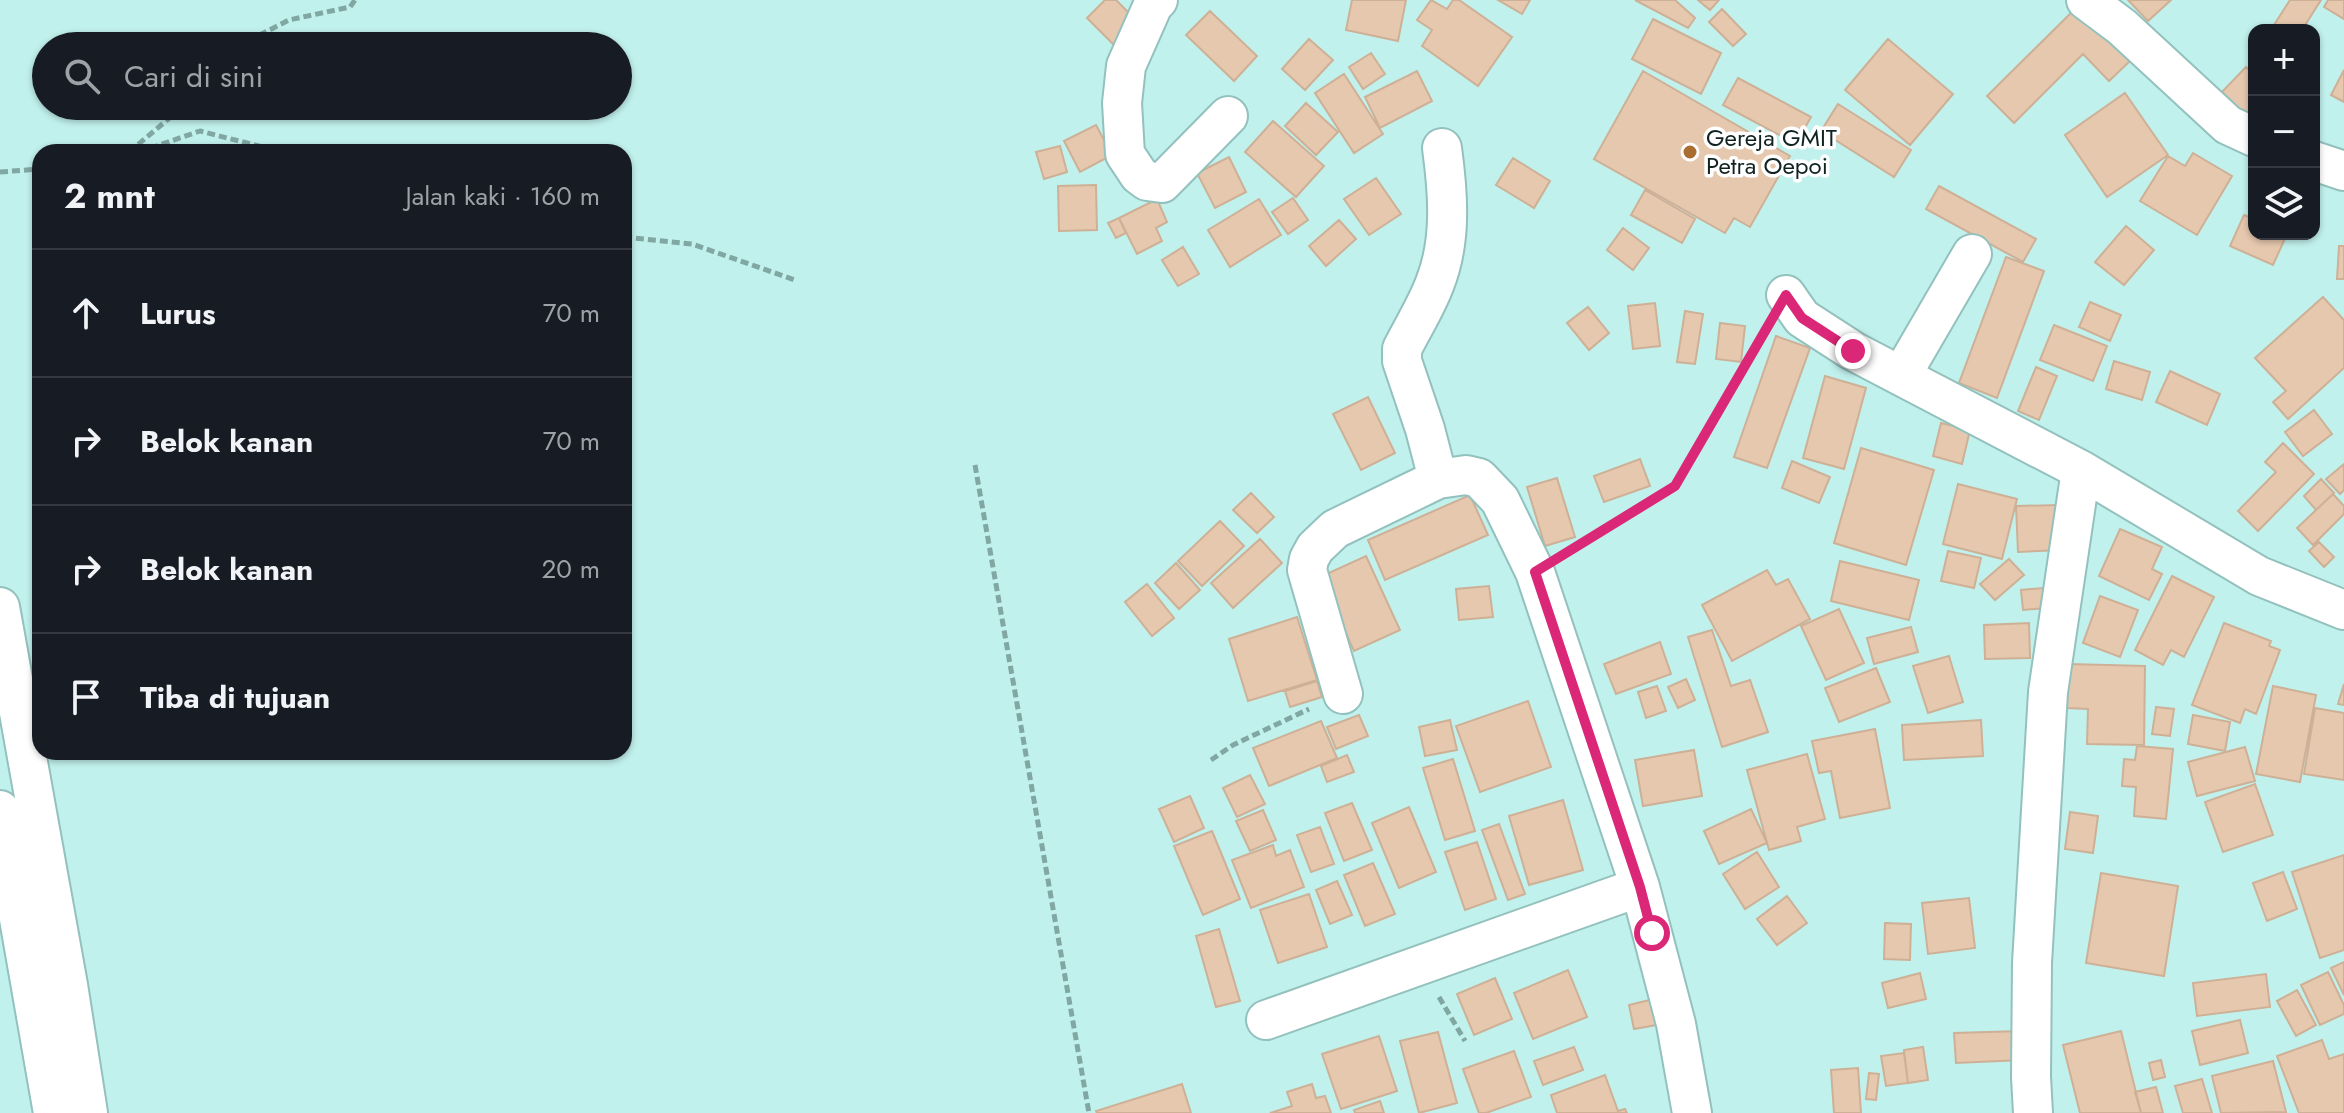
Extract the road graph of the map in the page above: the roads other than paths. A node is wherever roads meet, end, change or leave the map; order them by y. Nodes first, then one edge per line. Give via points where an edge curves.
1 (1158, 0) edge
2 (2086, 0) edge
3 (1228, 116) dead end
4 (2248, 134) edge
5 (1442, 148) dead end
6 (2320, 163) edge
7 (2344, 171) edge
8 (1972, 254) dead end
9 (1786, 295) road end
10 (1901, 376) junction
11 (2081, 470) junction
12 (1438, 479) junction
13 (0, 607) edge
14 (2344, 610) edge
15 (1343, 694) road end
16 (0, 810) edge
17 (1640, 887) junction
18 (1266, 1020) dead end
19 (53, 1113) edge
20 (88, 1113) edge
21 (1692, 1113) edge
22 (2033, 1113) edge

1 - 3 street via 1126,66 1125,154 1139,175 1162,183
2 - 4 street via 2228,125
5 - 12 street via 1448,189 1445,250 1402,349
6 - 7 street
8 - 10 street
9 - 10 street via 1802,318
10 - 11 street
11 - 14 street via 2259,576
11 - 22 street via 2048,692 2032,963
12 - 15 street via 1335,529 1309,559 1307,570
12 - 17 street via 1479,478 1500,500 1535,572
13 - 20 street
16 - 19 street
17 - 18 street
17 - 21 street via 1676,1024

